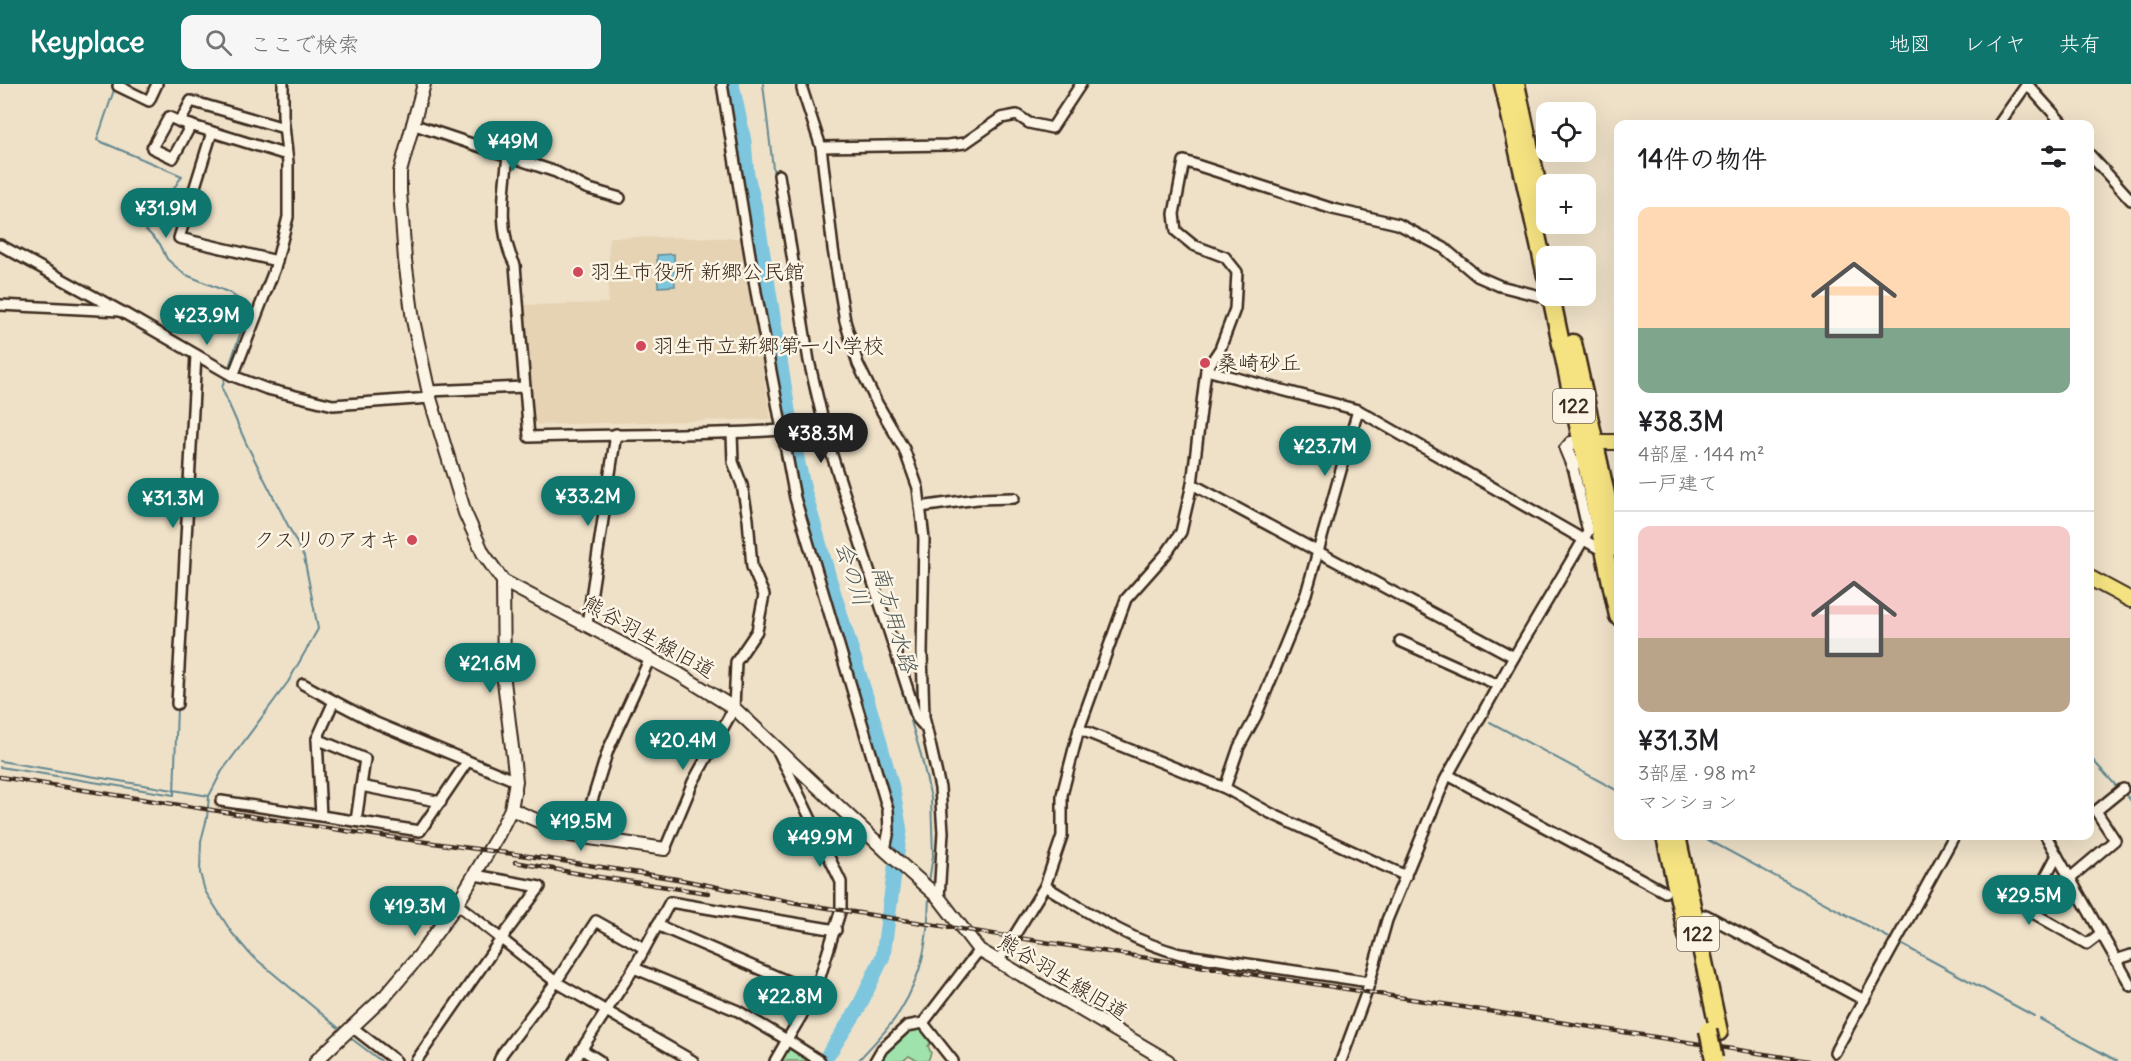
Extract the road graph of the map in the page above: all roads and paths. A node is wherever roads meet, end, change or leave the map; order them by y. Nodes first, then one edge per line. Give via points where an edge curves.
1 (118, 84) edge
2 (157, 84) edge
3 (283, 84) edge
4 (424, 84) edge
5 (722, 84) edge
6 (802, 84) edge
7 (1081, 84) edge
8 (1503, 84) edge
9 (1516, 84) edge
10 (2027, 84) edge
11 (2002, 120) edge
12 (2059, 120) edge
13 (180, 122) junction
14 (412, 124) junction
15 (190, 125) junction
16 (284, 128) junction
17 (212, 132) junction
18 (821, 147) junction
19 (287, 155) junction
20 (508, 156) junction
21 (2094, 159) edge
22 (778, 175) dead end
23 (620, 198) dead end
24 (2131, 200) edge
25 (0, 245) edge
26 (1539, 246) edge
27 (1552, 246) edge
28 (277, 261) junction
29 (1536, 293) edge
30 (0, 305) edge
31 (1557, 306) edge
32 (122, 312) junction
33 (196, 355) junction
34 (1206, 370) junction
35 (233, 376) junction
36 (525, 387) junction
37 (429, 395) junction
38 (1358, 410) junction
39 (783, 430) junction
40 (616, 434) junction
41 (732, 434) junction
42 (1588, 442) junction
43 (1614, 442) edge
44 (1573, 466) joint
45 (1192, 484) junction
46 (1014, 498) dead end
47 (920, 507) junction
48 (1583, 541) junction
49 (1319, 551) junction
50 (1612, 551) edge
51 (1614, 573) edge
52 (2094, 580) edge
53 (503, 581) junction
54 (2130, 596) edge
55 (587, 624) junction
56 (1400, 641) dead end
57 (1514, 657) junction
58 (650, 658) junction
59 (303, 684) dead end
60 (1498, 685) junction
61 (333, 701) junction
62 (177, 704) dead end
63 (734, 708) junction
64 (927, 729) junction
65 (1078, 729) junction
66 (317, 739) junction
67 (777, 749) junction
68 (467, 762) junction
69 (1448, 775) junction
70 (516, 781) junction
71 (361, 786) junction
72 (1225, 788) junction
73 (2123, 789) dead end
74 (221, 801) dead end
75 (441, 802) junction
76 (511, 809) junction
77 (321, 816) junction
78 (356, 822) junction
79 (581, 836) junction
80 (1666, 840) edge
81 (1678, 840) edge
82 (1952, 840) edge
83 (2049, 840) edge
84 (665, 849) joint
85 (885, 850) junction
86 (2058, 855) junction
87 (475, 875) junction
88 (1406, 876) junction
89 (2070, 878) junction
90 (1045, 886) junction
91 (1665, 892) dead end
92 (939, 898) junction
93 (457, 904) junction
94 (1706, 915) dead end
95 (657, 925) junction
96 (836, 930) junction
97 (2100, 934) junction
98 (501, 939) junction
99 (645, 948) junction
100 (979, 950) junction
101 (2131, 955) edge
102 (2115, 960) junction
103 (998, 962) junction
104 (634, 968) junction
105 (556, 982) junction
106 (1370, 982) junction
107 (2131, 986) edge
108 (815, 993) junction
109 (1864, 1000) junction
110 (606, 1011) junction
111 (923, 1023) junction
112 (352, 1027) junction
113 (1713, 1031) junction
114 (787, 1040) junction
115 (581, 1049) junction
116 (1835, 1052) dead end
117 (819, 1060) edge
118 (1718, 1060) edge
119 (316, 1061) edge
120 (396, 1061) edge
121 (416, 1061) edge
122 (499, 1061) edge
123 (574, 1061) edge
124 (600, 1061) edge
125 (693, 1061) edge
126 (775, 1061) edge
127 (875, 1061) edge
128 (953, 1061) edge
129 (1168, 1061) edge
130 (1341, 1061) edge

1 - 2 street via 148,101
3 - 16 street
4 - 14 street, 熊谷羽生線旧道
5 - 39 street
6 - 18 street
7 - 18 street via 1052,128 1017,116 1001,118 965,143
8 - 26 highway
9 - 27 highway
10 - 11 street
10 - 12 street
13 - 15 street
13 - 15 street via 169,117 152,148 173,158
13 - 16 street via 190,101
14 - 20 street
14 - 37 street, 熊谷羽生線旧道 via 400,172 400,190 413,320
15 - 17 street
16 - 19 street
17 - 19 street
17 - 28 street via 179,238
18 - 47 street via 845,321 858,364 904,449 918,488
19 - 28 street via 288,217
20 - 23 street
20 - 36 street via 502,205 508,251 515,265
21 - 24 street
22 - 64 street via 809,361 829,446 917,718
25 - 32 street
28 - 35 street
29 - 34 street via 1500,286 1477,276 1444,248 1398,224 1333,209 1184,161 1174,214 1176,231 1193,245 1225,257 1237,272 1235,309 1220,349
30 - 32 street
31 - 42 highway, 122
32 - 33 street
33 - 35 street
33 - 62 street
34 - 38 street
34 - 45 street
35 - 37 street via 267,389 333,405
36 - 37 street
36 - 40 street via 529,437
37 - 53 street, 熊谷羽生線旧道 via 471,530
38 - 48 street
38 - 49 street
39 - 41 street
39 - 85 street via 795,498 888,810
40 - 41 street
40 - 55 street
41 - 63 street via 733,462 748,519 752,567 764,595 757,631 736,662
42 - 43 main road
42 - 44 street via 1571,443 1566,448
42 - 50 highway, 122
44 - 48 street via 1588,532
45 - 49 street
45 - 65 street via 1181,532 1126,599
46 - 47 street
47 - 64 street
48 - 50 street
48 - 57 street
49 - 57 street
49 - 72 street via 1306,594
50 - 51 highway, 122
52 - 54 main road
53 - 55 street, 熊谷羽生線旧道
53 - 70 street via 504,681
55 - 58 street, 熊谷羽生線旧道
56 - 60 street
57 - 60 street
58 - 63 street, 熊谷羽生線旧道
58 - 79 street via 608,750
59 - 61 street
60 - 69 street
61 - 66 street
61 - 68 street
63 - 67 street, 熊谷羽生線旧道
63 - 84 street via 693,782
64 - 92 street via 940,788 943,832
65 - 72 street
65 - 90 street via 1062,795 1062,836
66 - 71 street via 365,759
66 - 77 street
67 - 85 street, 熊谷羽生線旧道
67 - 96 street via 842,882
68 - 70 street
68 - 75 street
69 - 88 street
69 - 91 street
70 - 76 street
71 - 75 street
71 - 78 street
72 - 88 street
73 - 89 street via 2096,811 2115,840
74 - 77 street
75 - 78 street via 420,831
76 - 79 street via 559,831
76 - 87 street
77 - 78 street
79 - 84 street
80 - 113 highway, 122
81 - 113 highway, 122
82 - 109 street
83 - 86 street
85 - 92 street, 熊谷羽生線旧道
86 - 89 street
86 - 97 street via 2028,910 2087,944
87 - 93 street
87 - 98 street via 540,887
88 - 106 street via 1387,920
89 - 97 street
90 - 103 street
90 - 106 street via 1126,934 1163,949
92 - 100 street, 熊谷羽生線旧道
93 - 98 street
93 - 112 street via 401,978
94 - 109 street
95 - 96 street via 670,902
95 - 99 street
95 - 108 street
96 - 108 street
97 - 102 street
98 - 105 street
98 - 121 street
99 - 104 street
99 - 105 street via 596,921
100 - 103 street, 熊谷羽生線旧道
100 - 111 street
101 - 102 street
102 - 107 street
103 - 129 street, 熊谷羽生線旧道
104 - 110 street
104 - 114 street via 738,1011
105 - 110 street
105 - 122 street
106 - 130 street
108 - 114 street
109 - 116 street
110 - 115 street
110 - 125 street
111 - 127 street via 907,1026
111 - 128 street
112 - 119 street
112 - 120 street
113 - 118 highway, 122
114 - 117 street
114 - 126 street
115 - 123 street
115 - 124 street

